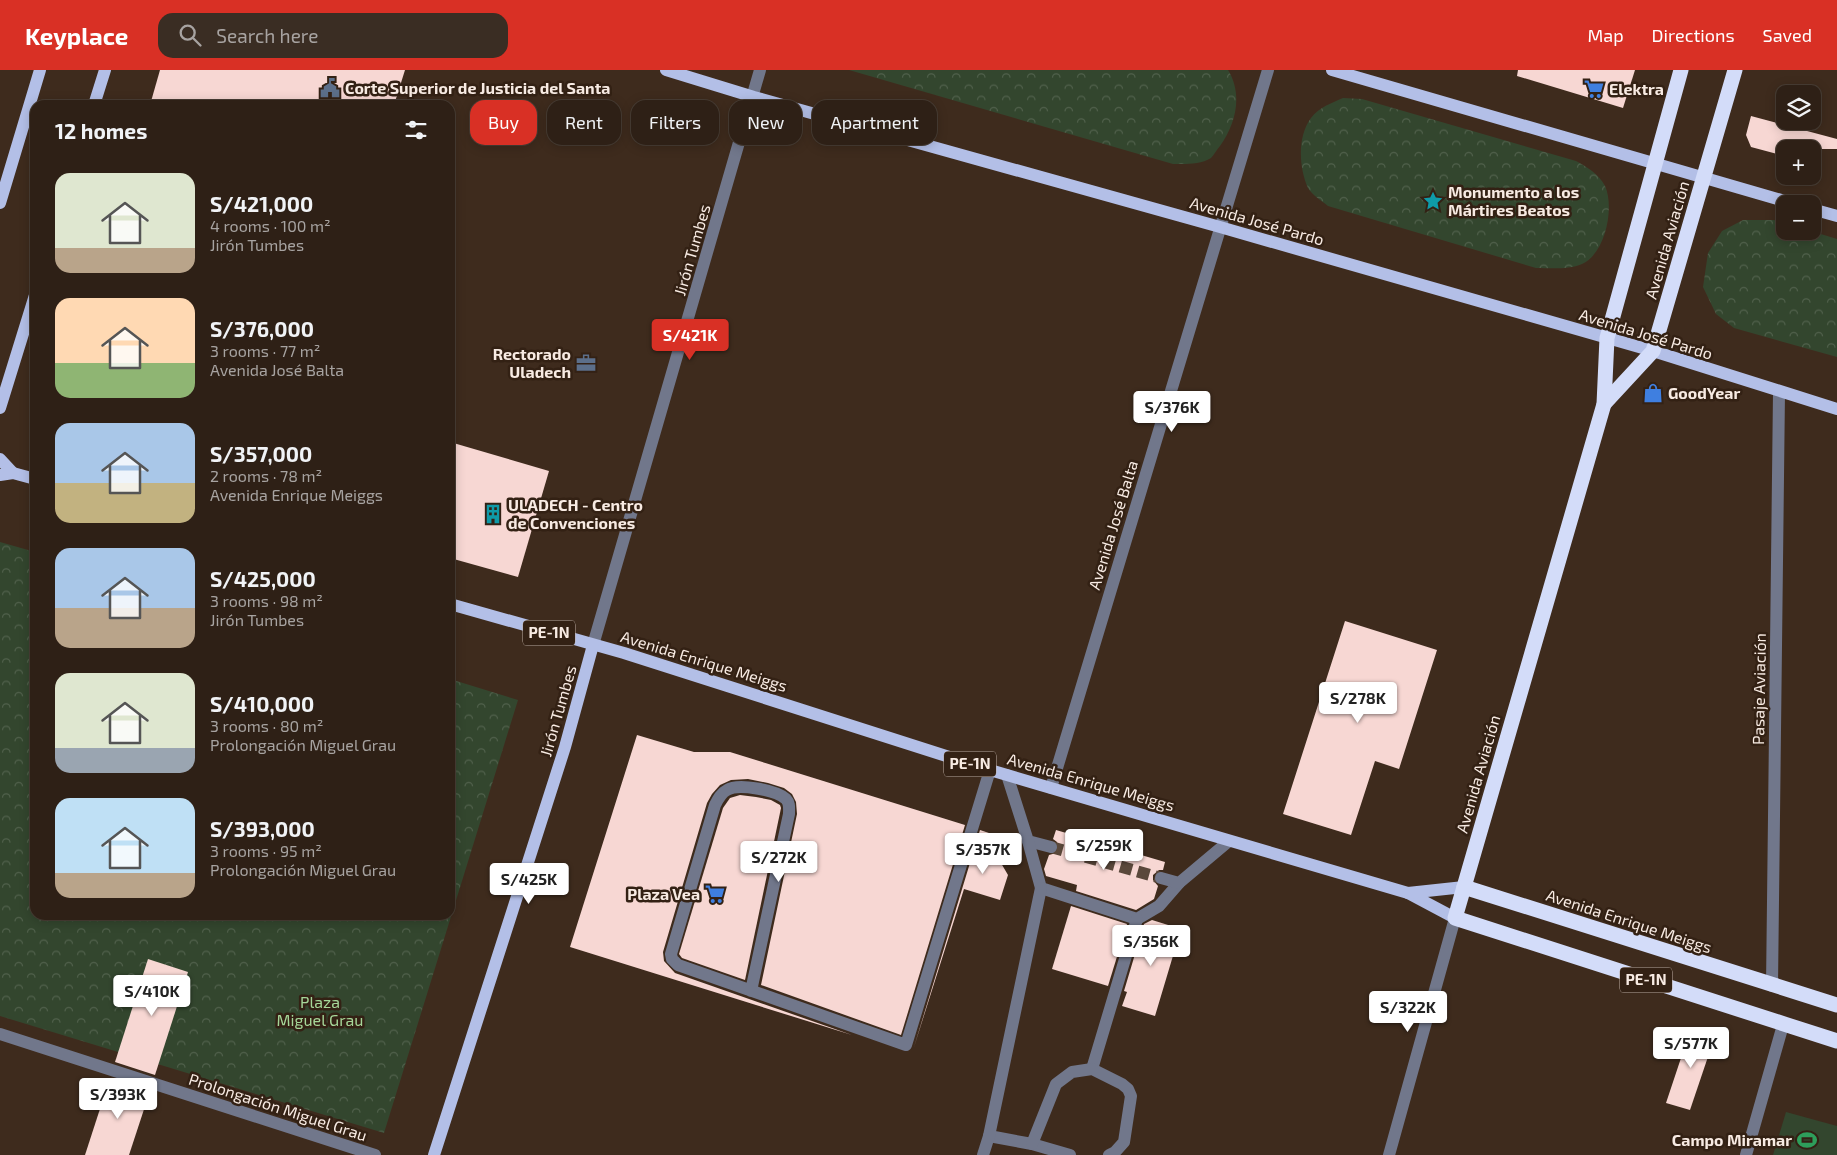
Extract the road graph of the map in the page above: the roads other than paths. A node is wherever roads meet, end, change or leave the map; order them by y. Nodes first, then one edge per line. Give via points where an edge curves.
1 (40, 70) edge
2 (105, 70) edge
3 (666, 70) edge
4 (760, 70) edge
5 (1268, 70) edge
6 (1332, 70) edge
7 (1681, 70) edge
8 (1734, 70) edge
9 (754, 97) junction
10 (31, 100) edge
11 (96, 100) edge
12 (30, 103) edge
13 (1655, 164) junction
14 (1703, 178) junction
15 (1776, 199) edge
16 (0, 203) edge
17 (1821, 212) edge
18 (1837, 216) edge
19 (1220, 227) junction
20 (30, 311) edge
21 (1606, 338) junction
22 (1653, 351) junction
23 (1779, 392) junction
24 (1604, 404) junction
25 (0, 408) edge
26 (1837, 409) edge
27 (0, 459) edge
28 (13, 473) junction
29 (0, 475) edge
30 (30, 478) edge
31 (455, 605) edge
32 (593, 645) junction
33 (990, 770) junction
34 (1007, 775) junction
35 (1051, 788) junction
36 (1028, 841) junction
37 (1229, 841) junction
38 (1051, 846) tunnel mouth
39 (1161, 878) tunnel mouth
40 (1179, 883) junction
41 (1464, 887) junction
42 (1041, 888) junction
43 (1408, 893) junction
44 (1455, 918) junction
45 (1137, 919) junction
46 (1772, 986) junction
47 (751, 990) junction
48 (1837, 1005) edge
49 (1783, 1024) junction
50 (0, 1034) edge
51 (1837, 1041) edge
52 (1092, 1068) junction
53 (989, 1136) junction
54 (1032, 1144) junction
55 (375, 1155) edge
56 (434, 1155) edge
57 (983, 1155) edge
58 (1070, 1155) edge
59 (1109, 1155) edge
60 (1389, 1155) edge
61 (1746, 1155) edge

1 - 10 main road
2 - 11 main road
3 - 9 main road, Avenida José Pardo
4 - 9 street, Jirón Tumbes
5 - 19 street, Avenida José Balta
6 - 13 main road
7 - 13 highway, Avenida Aviación
8 - 14 highway, Avenida Aviación
9 - 19 main road, Avenida José Pardo
9 - 32 street, Jirón Tumbes
12 - 16 main road
13 - 14 main road
13 - 21 highway, Avenida Aviación
14 - 15 main road
14 - 22 highway, Avenida Aviación
17 - 18 main road
19 - 21 main road, Avenida José Pardo
19 - 35 street, Avenida José Balta
20 - 25 main road
21 - 22 main road, Avenida José Pardo
21 - 24 highway, Avenida Aviación
22 - 23 main road, Avenida José Pardo
22 - 24 highway, Avenida Aviación
23 - 26 main road, Avenida José Pardo
23 - 46 street, Pasaje Aviación
24 - 41 highway, Avenida Aviación
27 - 28 main road
28 - 29 main road
28 - 30 main road
31 - 32 main road, PE-1N
32 - 33 main road, Avenida Enrique Meiggs / PE-1N
32 - 56 main road, Jirón Tumbes via 565,747
33 - 34 main road, Avenida Enrique Meiggs / PE-1N
33 - 47 street via 906,1045
34 - 35 main road, Avenida Enrique Meiggs / PE-1N
34 - 36 street
35 - 37 main road, Avenida Enrique Meiggs / PE-1N
36 - 38 street
36 - 42 street
37 - 40 street
37 - 43 main road, Avenida Enrique Meiggs / PE-1N
39 - 40 street
40 - 45 street via 1159,906
41 - 43 main road, Avenida Enrique Meiggs / PE-1N
41 - 44 highway, Avenida Aviación
41 - 46 highway, Avenida Enrique Meiggs / PE-1N
42 - 45 street
42 - 53 street
43 - 44 main road, Avenida Enrique Meiggs / PE-1N
44 - 49 highway, Avenida Enrique Meiggs / PE-1N
44 - 60 street, Avenida Aviación
45 - 52 street
46 - 48 highway, Avenida Enrique Meiggs / PE-1N
47 - 47 street via 790,805 785,798 758,788 729,788 715,805 671,954 678,965
49 - 51 highway, Avenida Enrique Meiggs / PE-1N
49 - 61 street
50 - 55 street, Prolongación Miguel Grau
52 - 54 street via 1072,1072 1056,1084
52 - 59 street via 1122,1084 1131,1096 1124,1142
53 - 54 street
53 - 57 street
54 - 58 street

